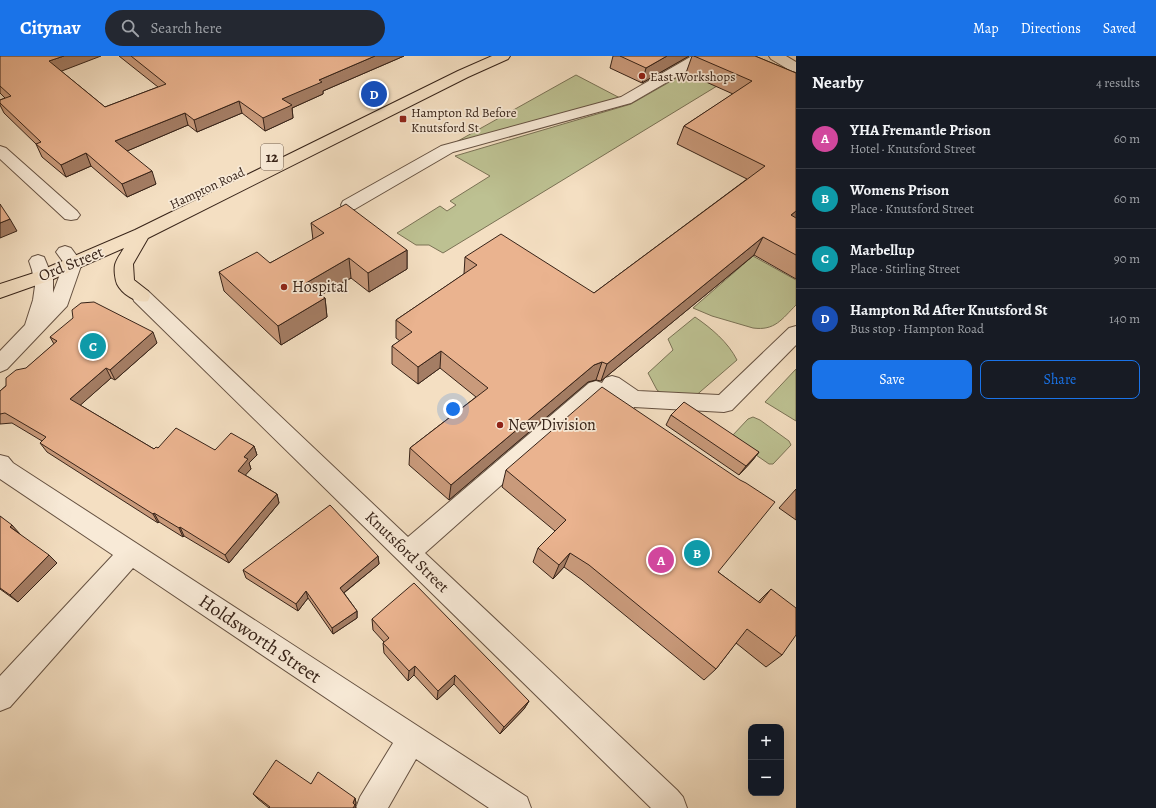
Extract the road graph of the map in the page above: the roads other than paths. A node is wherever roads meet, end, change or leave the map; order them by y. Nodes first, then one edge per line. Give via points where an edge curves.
1 (476, 56) edge
2 (503, 56) edge
3 (702, 56) edge
4 (776, 56) edge
5 (796, 68) edge
6 (0, 151) edge
7 (349, 205) edge
8 (71, 215) dead end
9 (142, 234) junction
10 (69, 257) junction
11 (41, 268) junction
12 (0, 275) edge
13 (0, 291) edge
14 (141, 296) joint
15 (32, 329) junction
16 (796, 332) edge
17 (0, 364) edge
18 (607, 380) edge
19 (641, 420) edge
20 (2, 468) edge
21 (408, 552) junction
22 (131, 553) junction
23 (0, 697) edge
24 (412, 739) junction
25 (371, 808) edge
26 (516, 808) edge
27 (672, 808) edge

1 - 10 main road, Hampton Road / 12
2 - 9 main road, Hampton Road / 12
3 - 7 street via 626,100 447,149
4 - 5 street
6 - 8 street
9 - 10 main road, Ord Street / 12
9 - 14 main road via 124,264 125,282
10 - 11 main road, Ord Street / 12
10 - 15 street via 60,301
11 - 12 main road, Ord Street / 12
11 - 13 main road, Ord Street / 12
11 - 15 street via 45,291
14 - 21 street, Knutsford Street
15 - 17 street
16 - 18 street via 724,404 634,399
19 - 21 street via 596,388
20 - 22 street, Holdsworth Street
21 - 27 street, Knutsford Street
22 - 23 street
22 - 24 street, Holdsworth Street
24 - 25 street
24 - 26 street, Holdsworth Street

